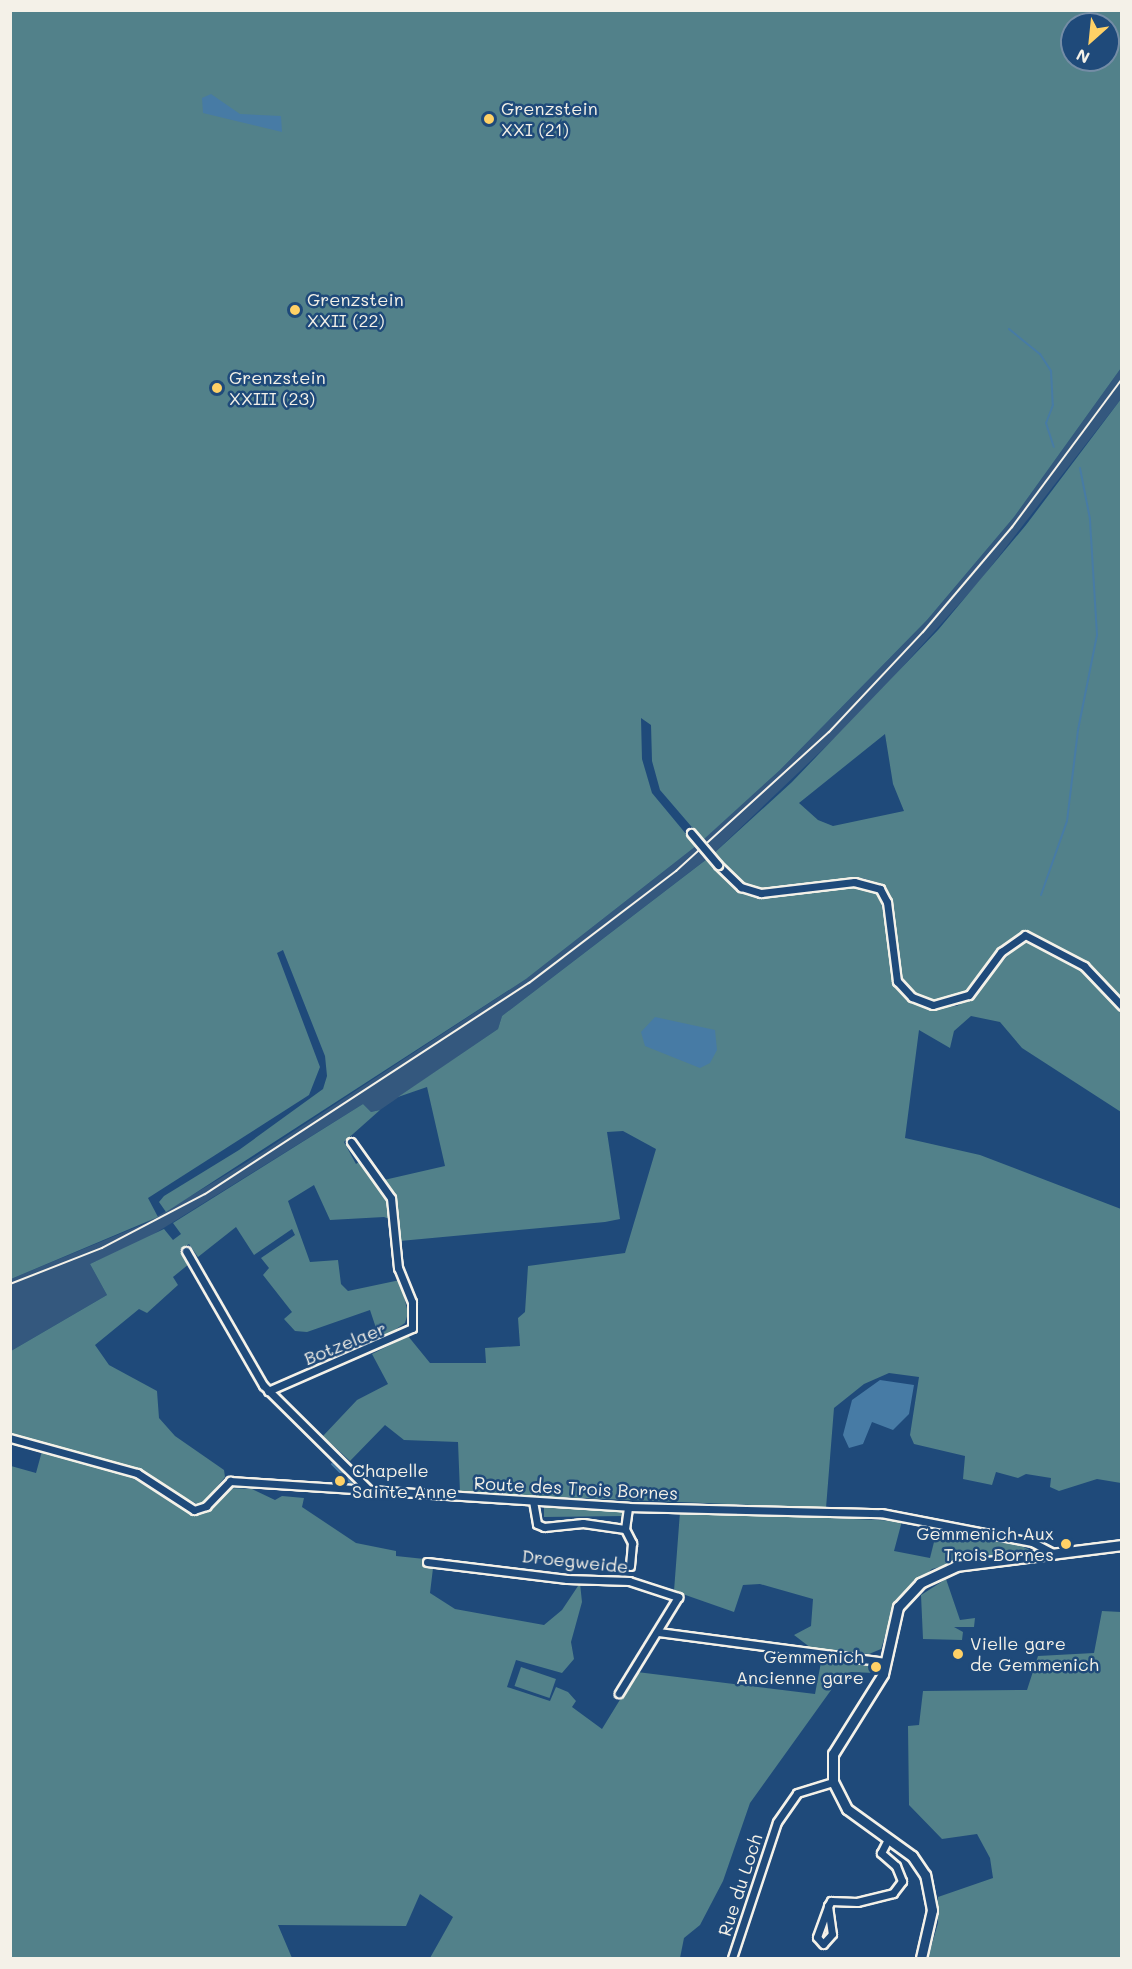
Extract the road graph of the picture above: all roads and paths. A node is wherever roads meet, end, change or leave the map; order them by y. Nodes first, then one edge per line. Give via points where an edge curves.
1 (691, 833) dead end
2 (1122, 1006) edge
3 (351, 1142) dead end
4 (186, 1251) dead end
5 (268, 1391) junction
6 (10, 1438) edge
7 (372, 1492) junction
8 (533, 1501) junction
9 (628, 1507) junction
10 (625, 1529) junction
11 (1122, 1545) edge
12 (1056, 1554) junction
13 (427, 1562) dead end
14 (630, 1566) dead end
15 (658, 1632) junction
16 (886, 1662) junction
17 (619, 1693) dead end
18 (833, 1782) junction
19 (888, 1839) junction
20 (828, 1906) junction
21 (732, 1959) edge
22 (921, 1959) edge

1 - 2 street, bridge via 741,887 761,893 854,882 873,884 887,902 897,981 904,992 922,1001 948,1004 969,995 1001,952 1025,935 1084,966
3 - 5 street, Botzelaer via 391,1198 398,1268 412,1302 412,1328
4 - 5 street
5 - 7 street
6 - 7 street, Route des Trois Bornes via 137,1473 194,1510 206,1506 230,1481
7 - 8 street, Route des Trois Bornes
8 - 9 street, Route des Trois Bornes
8 - 10 street via 537,1524 544,1527 583,1524
9 - 10 street
9 - 12 street, Route des Trois Bornes via 882,1514 1032,1542
10 - 14 street via 632,1543
11 - 12 main road
12 - 16 main road via 956,1566 920,1583 898,1606
13 - 15 street, Droegweide via 567,1579 628,1581 659,1588 678,1597
15 - 16 street
15 - 17 street, Droegweide
16 - 18 main road via 879,1682 833,1754
18 - 19 main road via 847,1809
18 - 21 street, Rue du Loch via 797,1793 777,1822
19 - 20 street via 881,1853 896,1866 902,1881 893,1893 857,1902 834,1900
19 - 22 main road via 912,1856 930,1884 932,1922
20 - 20 street via 817,1940 823,1944 832,1934

